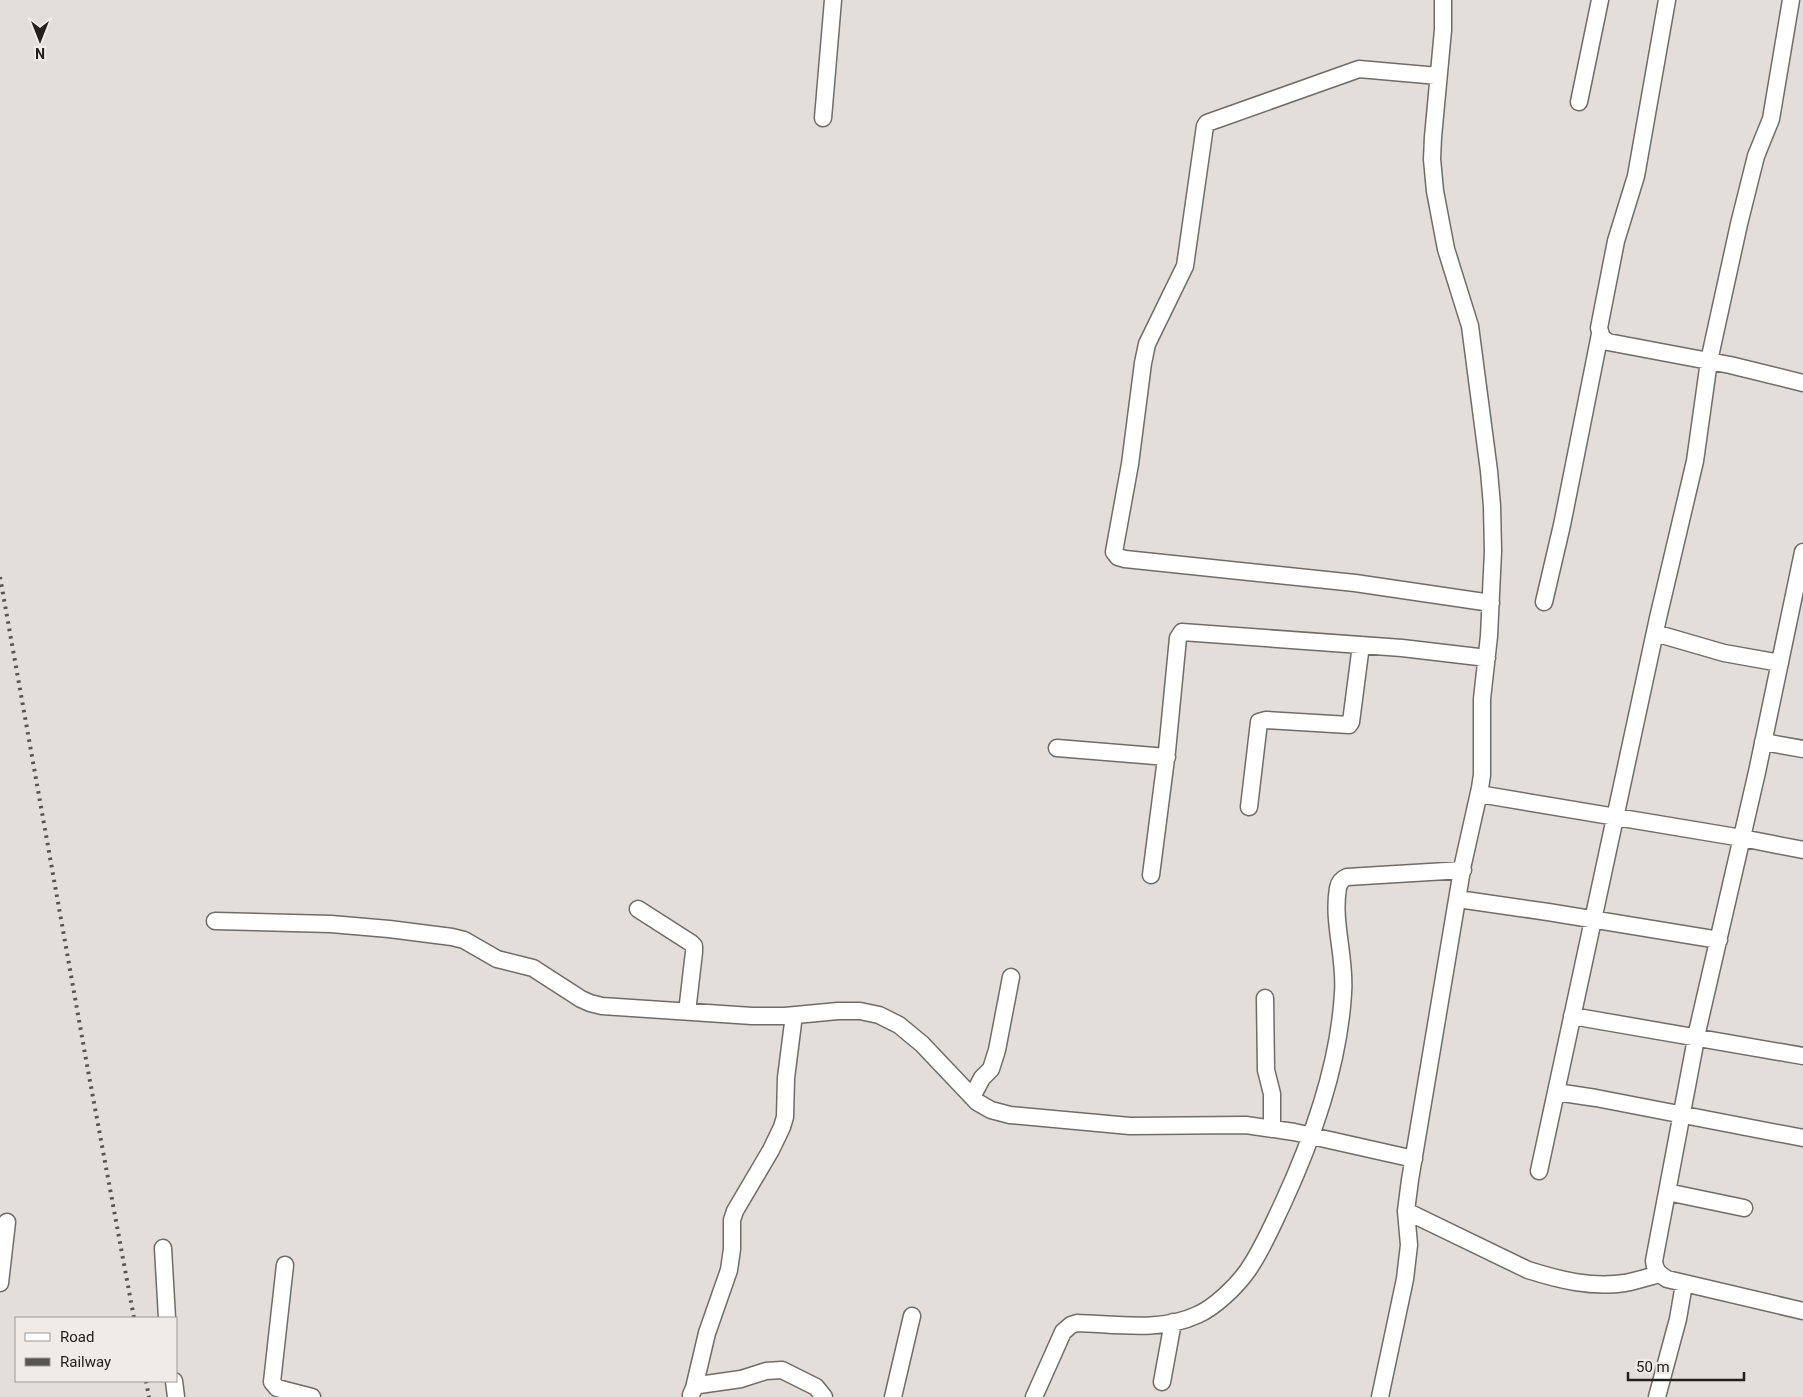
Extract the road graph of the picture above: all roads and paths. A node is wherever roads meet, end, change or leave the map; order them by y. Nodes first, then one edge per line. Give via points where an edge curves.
1 (833, 0) edge
2 (1444, 0) edge
3 (1600, 0) edge
4 (1666, 0) edge
5 (1793, 0) edge
6 (1803, 2) edge
7 (1438, 76) junction
8 (1579, 102) dead end
9 (823, 118) dead end
10 (1600, 334) junction
11 (1709, 361) junction
12 (1803, 383) edge
13 (1803, 552) edge
14 (1544, 602) dead end
15 (1491, 603) junction
16 (1655, 634) junction
17 (1362, 645) junction
18 (1487, 658) junction
19 (1780, 663) junction
20 (1764, 742) junction
21 (1057, 748) dead end
22 (1803, 749) edge
23 (1166, 757) junction
24 (1479, 794) junction
25 (1249, 807) dead end
26 (1616, 818) junction
27 (1742, 838) junction
28 (1803, 850) edge
29 (1463, 870) junction
30 (1151, 874) dead end
31 (1458, 899) junction
32 (638, 909) dead end
33 (1594, 919) junction
34 (215, 922) dead end
35 (1719, 940) junction
36 (1011, 977) dead end
37 (1265, 998) dead end
38 (687, 1012) junction
39 (794, 1015) junction
40 (1572, 1016) junction
41 (1697, 1037) junction
42 (1803, 1056) edge
43 (1556, 1092) junction
44 (972, 1097) junction
45 (1682, 1116) junction
46 (1272, 1129) junction
47 (1312, 1136) junction
48 (1803, 1138) edge
49 (1414, 1159) junction
50 (1539, 1171) dead end
51 (1667, 1192) junction
52 (1744, 1208) dead end
53 (1406, 1211) junction
54 (7, 1222) dead end
55 (162, 1248) dead end
56 (285, 1265) dead end
57 (1659, 1274) junction
58 (0, 1283) edge
59 (1684, 1284) junction
60 (1803, 1310) edge
61 (912, 1316) dead end
62 (167, 1317) edge
63 (1173, 1322) junction
64 (174, 1382) edge
65 (1162, 1382) dead end
66 (692, 1393) edge
67 (176, 1397) edge
68 (312, 1397) edge
69 (824, 1397) edge
70 (893, 1397) edge
71 (1034, 1397) edge
72 (1380, 1397) edge
73 (1657, 1397) edge

1 - 9 street
2 - 7 street
3 - 8 street
4 - 10 street via 1636,176 1616,241
5 - 6 street
5 - 11 street via 1771,119 1756,156
7 - 15 street via 1432,159 1435,191 1446,249 1470,326 1492,506
7 - 15 street via 1359,69 1205,126 1185,266 1147,344 1114,552 1125,559 1355,584
10 - 11 street via 1608,342
10 - 14 street
11 - 12 street
11 - 16 street via 1695,461
13 - 19 street
15 - 18 street
16 - 19 street
16 - 26 street
17 - 18 street
17 - 23 street via 1182,632 1178,638
17 - 25 street via 1348,725 1259,722
18 - 24 street via 1482,700
19 - 20 street
20 - 22 street
20 - 27 street
21 - 23 street
23 - 30 street
24 - 26 street
24 - 29 street
26 - 27 street
26 - 33 street
27 - 28 street
27 - 35 street
29 - 31 street
29 - 47 street via 1347,877 1340,882 1337,920 1343,972 1342,1012 1335,1055
31 - 33 street
31 - 49 street
32 - 38 street via 694,946
33 - 35 street
33 - 40 street
34 - 38 street via 331,924 452,937 464,940 497,959 533,968 590,1004
35 - 41 street
36 - 44 street via 998,1050 991,1069
37 - 46 street via 1266,1070 1272,1094
38 - 39 street
39 - 44 street via 860,1011 879,1014 922,1044
39 - 66 street via 783,1122 771,1150 735,1211 729,1270 707,1334
40 - 41 street
40 - 43 street
41 - 42 street
41 - 45 street
43 - 45 street
43 - 50 street
44 - 46 street via 991,1110 1033,1118 1130,1126 1246,1125
45 - 48 street
45 - 51 street
46 - 47 street
47 - 49 street
47 - 63 street via 1272,1226 1248,1270 1205,1311
49 - 53 street
51 - 52 street
51 - 57 street via 1654,1261
53 - 57 street via 1528,1270 1575,1283 1626,1283
53 - 72 street via 1409,1245 1405,1279
54 - 58 street
55 - 62 street
56 - 68 street via 272,1382 277,1388
57 - 59 street
59 - 60 street
59 - 73 street
61 - 70 street
63 - 65 street
63 - 71 street via 1071,1325 1063,1332
64 - 67 street
66 - 69 street via 699,1385 782,1370 816,1387

